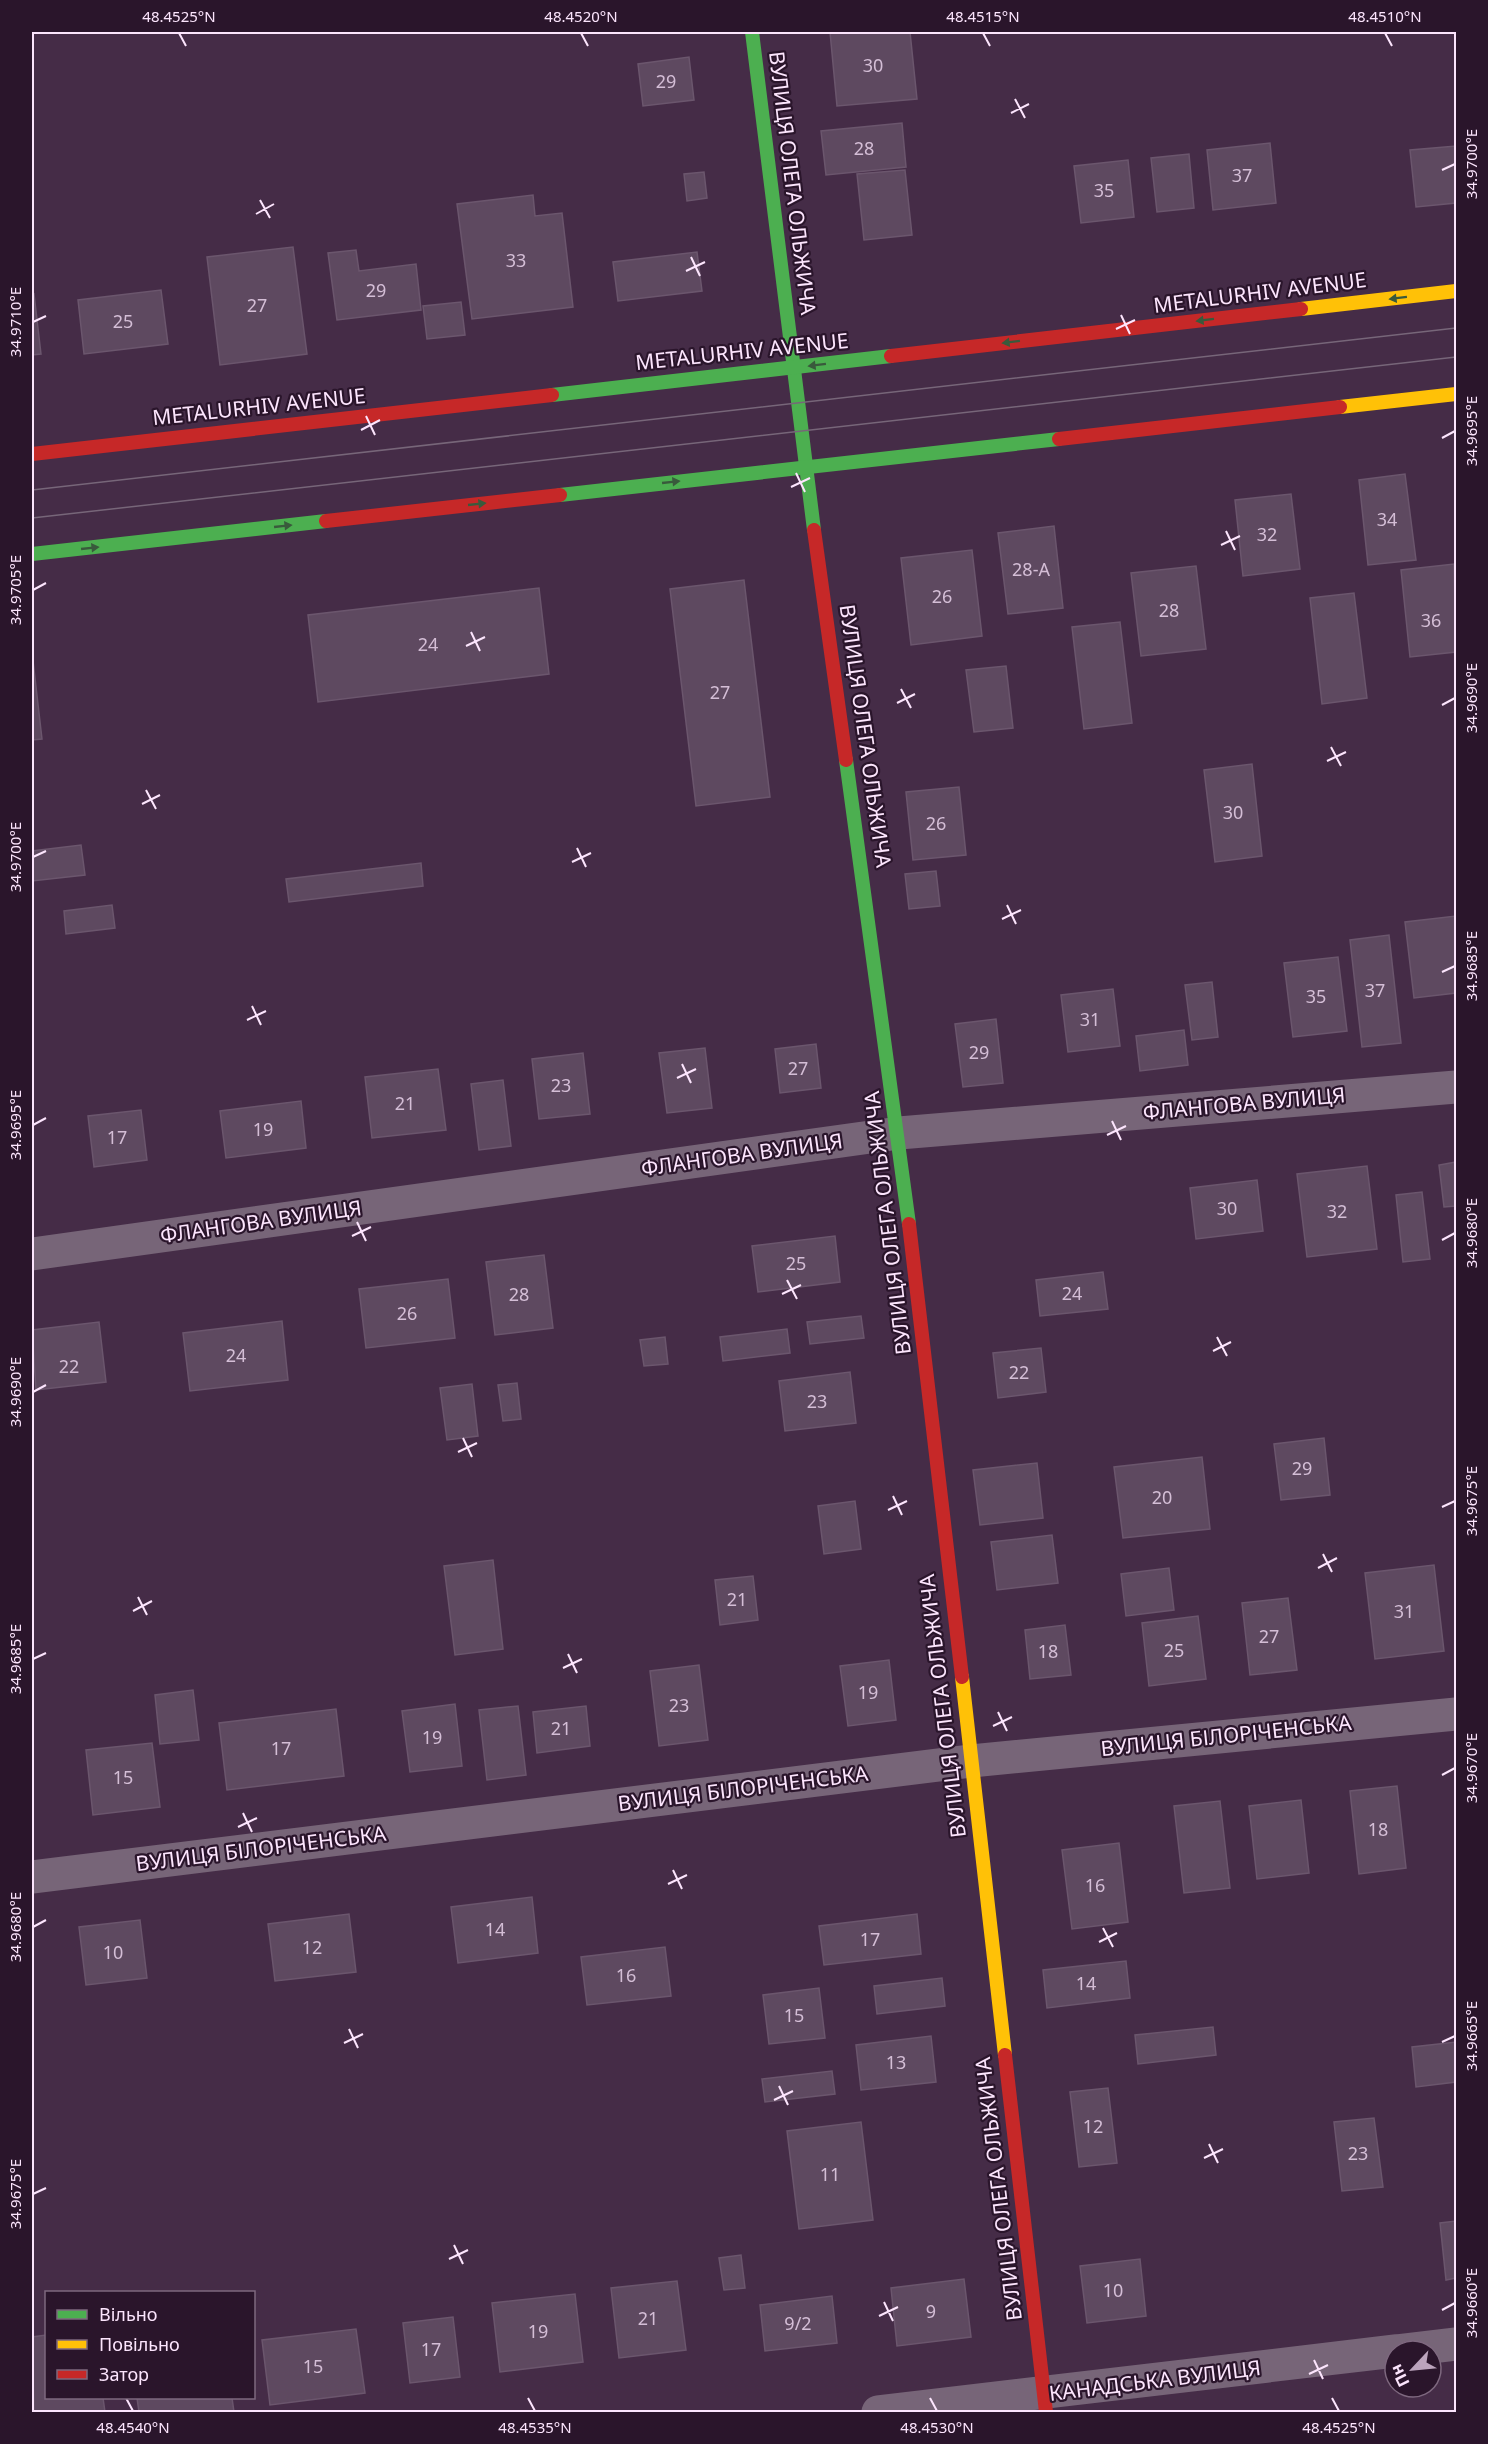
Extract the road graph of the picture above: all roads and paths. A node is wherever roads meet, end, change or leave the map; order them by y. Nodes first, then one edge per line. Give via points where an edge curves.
1 (752, 32) edge
2 (1456, 291) edge
3 (794, 367) junction
4 (1456, 394) edge
5 (32, 454) edge
6 (806, 466) junction
7 (32, 554) edge
8 (1456, 1087) edge
9 (899, 1133) junction
10 (32, 1254) edge
11 (1456, 1714) edge
12 (970, 1761) junction
13 (32, 1877) edge
14 (1383, 2353) edge
15 (1045, 2403) edge
16 (878, 2412) edge

1 - 3 main road, ВУЛИЦЯ ОЛЕГА ОЛЬЖИЧА
2 -> 3 main road, METALURHIV AVENUE
3 - 5 main road, METALURHIV AVENUE
3 - 6 main road, ВУЛИЦЯ ОЛЕГА ОЛЬЖИЧА
4 - 6 main road
7 -> 6 main road
6 - 9 main road, ВУЛИЦЯ ОЛЕГА ОЛЬЖИЧА
8 - 9 street, ФЛАНГОВА ВУЛИЦЯ
9 - 10 street, ФЛАНГОВА ВУЛИЦЯ
9 - 12 main road, ВУЛИЦЯ ОЛЕГА ОЛЬЖИЧА
11 - 12 street, ВУЛИЦЯ БІЛОРІЧЕНСЬКА
12 - 13 street, ВУЛИЦЯ БІЛОРІЧЕНСЬКА
12 - 15 main road, ВУЛИЦЯ ОЛЕГА ОЛЬЖИЧА
14 - 15 street, КАНАДСЬКА ВУЛИЦЯ
15 - 16 street, КАНАДСЬКА ВУЛИЦЯ

